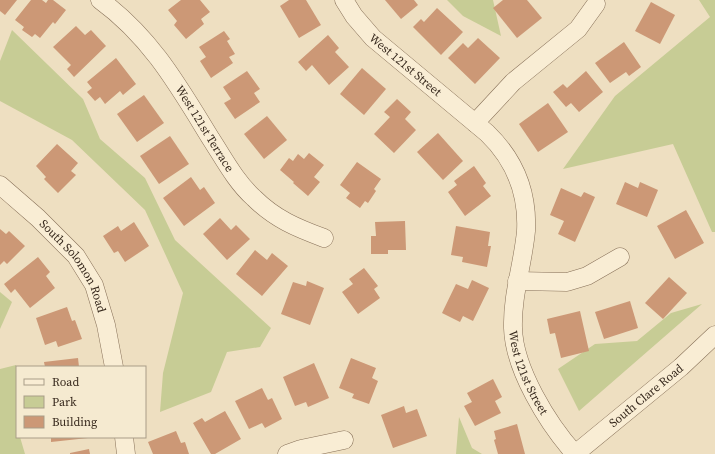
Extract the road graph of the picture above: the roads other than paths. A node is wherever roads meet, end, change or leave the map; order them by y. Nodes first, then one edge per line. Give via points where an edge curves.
1 (100, 0) edge
2 (344, 0) edge
3 (596, 4) dead end
4 (475, 123) junction
5 (0, 185) edge
6 (324, 238) dead end
7 (620, 257) dead end
8 (518, 280) junction
9 (715, 335) edge
10 (114, 366) edge
11 (124, 438) edge
12 (344, 440) dead end
13 (126, 454) edge
14 (287, 454) edge
15 (575, 454) edge

1 - 6 street, West 121st Terrace via 140,35 159,58 235,176 253,198 294,227
2 - 4 street, West 121st Street via 373,38
3 - 4 street via 578,29 513,82
4 - 8 street, West 121st Street via 498,144 510,160 519,179 525,204 526,232
5 - 10 street, South Solomon Road via 76,256 94,285 106,325
7 - 8 street via 587,276 567,282
8 - 15 street, West 121st Street via 513,329 516,351 527,383 562,439
9 - 15 street, South Clare Road via 682,367
11 - 13 street
12 - 14 street

